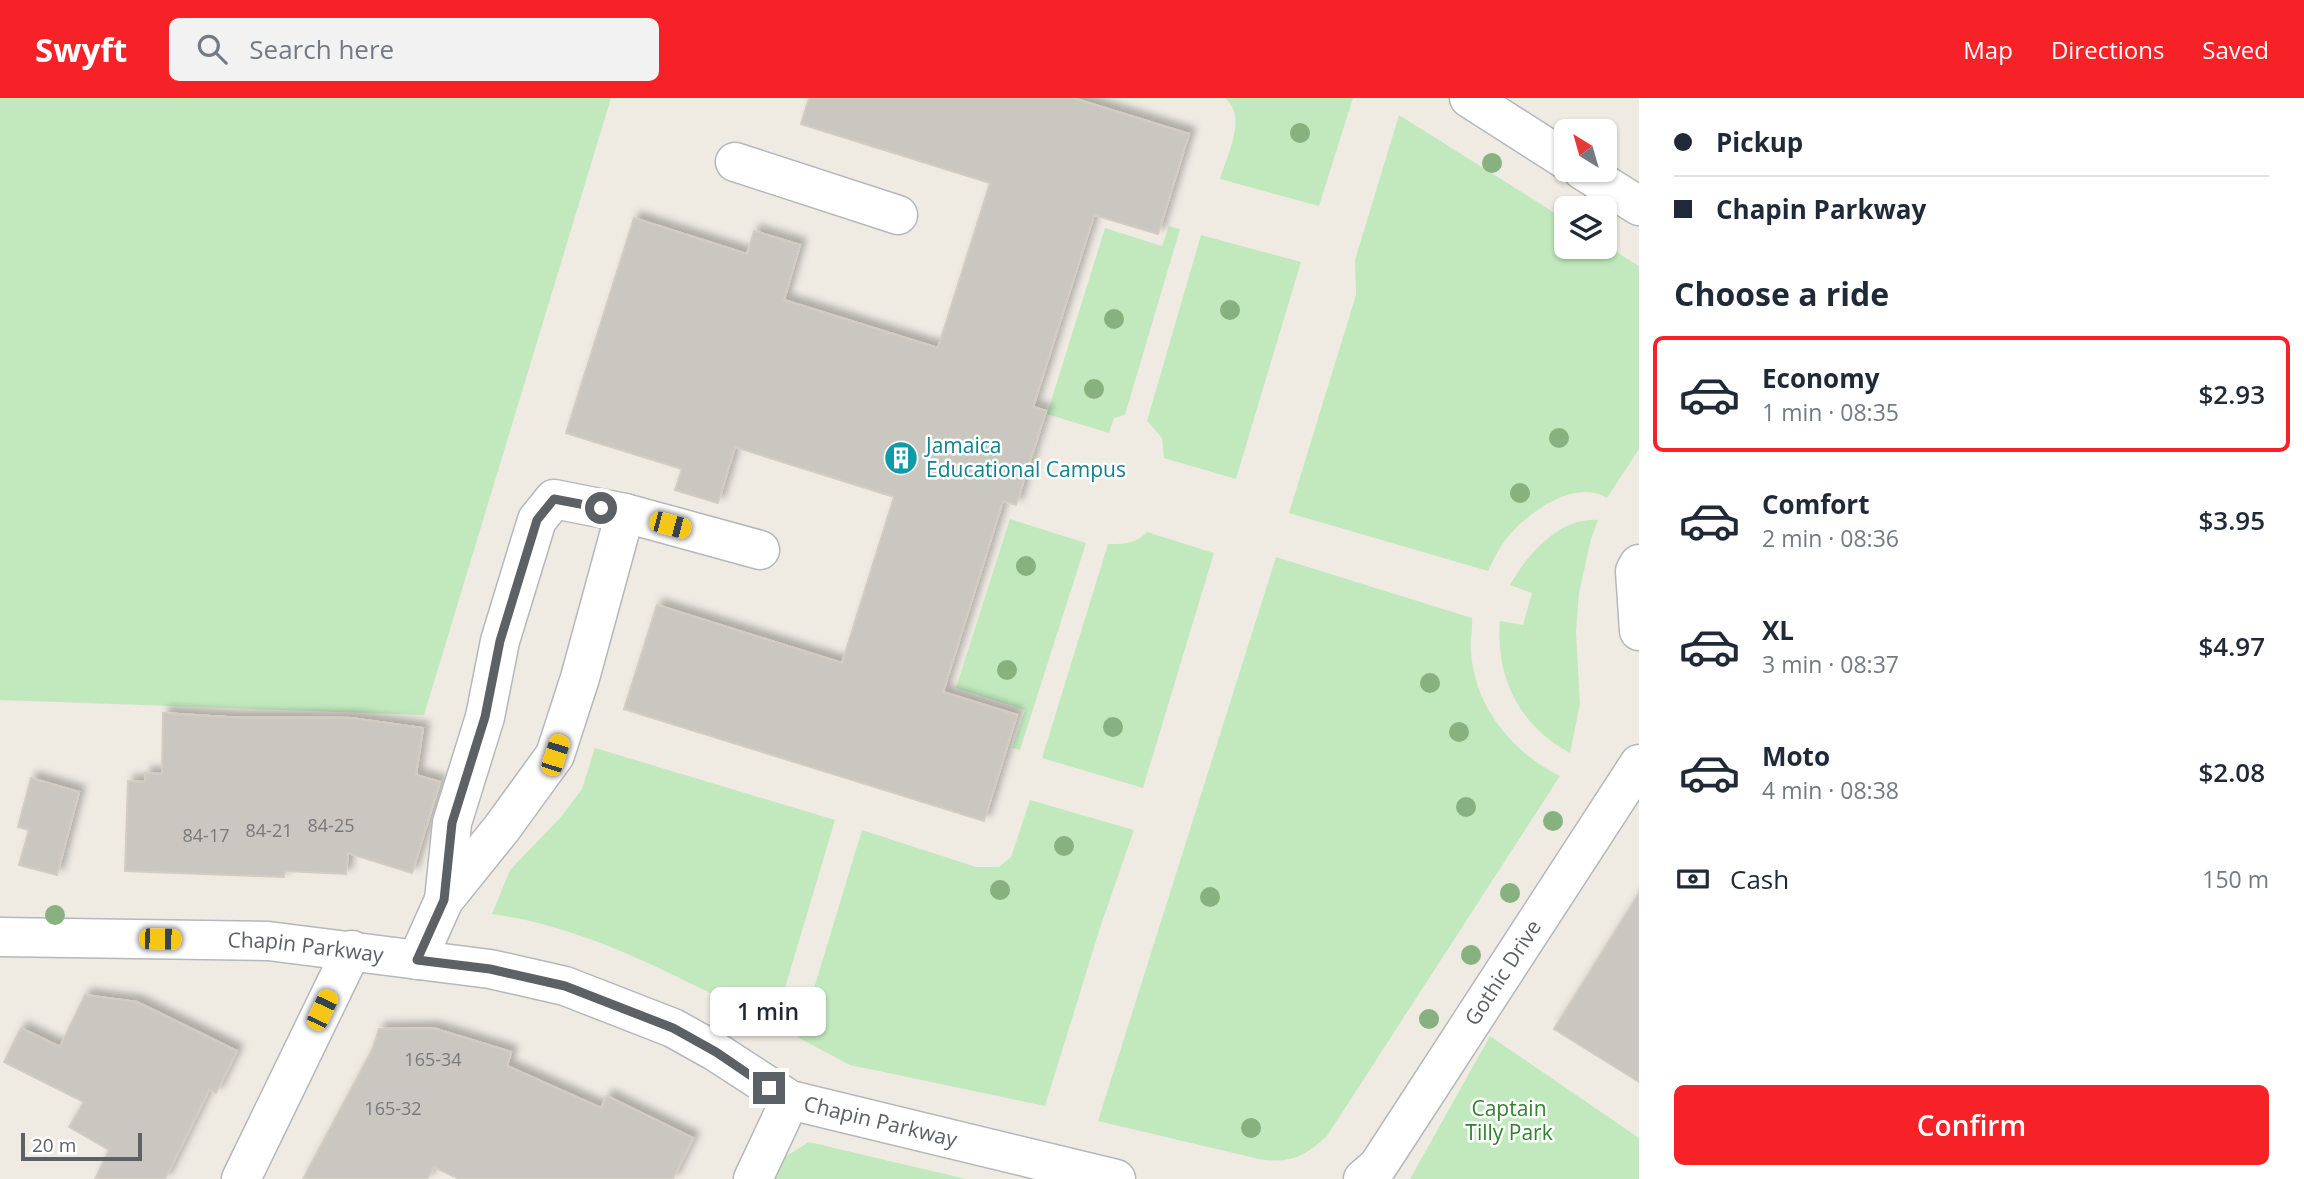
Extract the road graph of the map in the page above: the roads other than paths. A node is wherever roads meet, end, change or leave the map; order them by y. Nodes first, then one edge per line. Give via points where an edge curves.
1 (1469, 98) edge
2 (1554, 152) edge
3 (735, 162) dead end
4 (1601, 182) edge
5 (1639, 206) edge
6 (898, 215) dead end
7 (625, 513) junction
8 (760, 550) dead end
9 (1639, 564) edge
10 (1639, 631) edge
11 (1639, 764) edge
12 (444, 900) junction
13 (0, 937) edge
14 (352, 950) junction
15 (417, 960) junction
16 (790, 1100) junction
17 (241, 1179) edge
18 (753, 1179) edge
19 (1116, 1179) edge
20 (1363, 1179) edge

1 - 2 street
3 - 6 street
4 - 5 street
7 - 8 street
7 - 12 street via 555,755
7 - 12 street via 554,499 537,520 452,823
9 - 10 street via 1635,570
11 - 20 street, Gothic Drive via 1378,1166
12 - 15 street
13 - 14 street, Chapin Parkway via 268,941
14 - 15 street, Chapin Parkway
14 - 17 street
15 - 16 street, Chapin Parkway via 490,969 565,986 673,1028
16 - 18 street
16 - 19 street, Chapin Parkway

